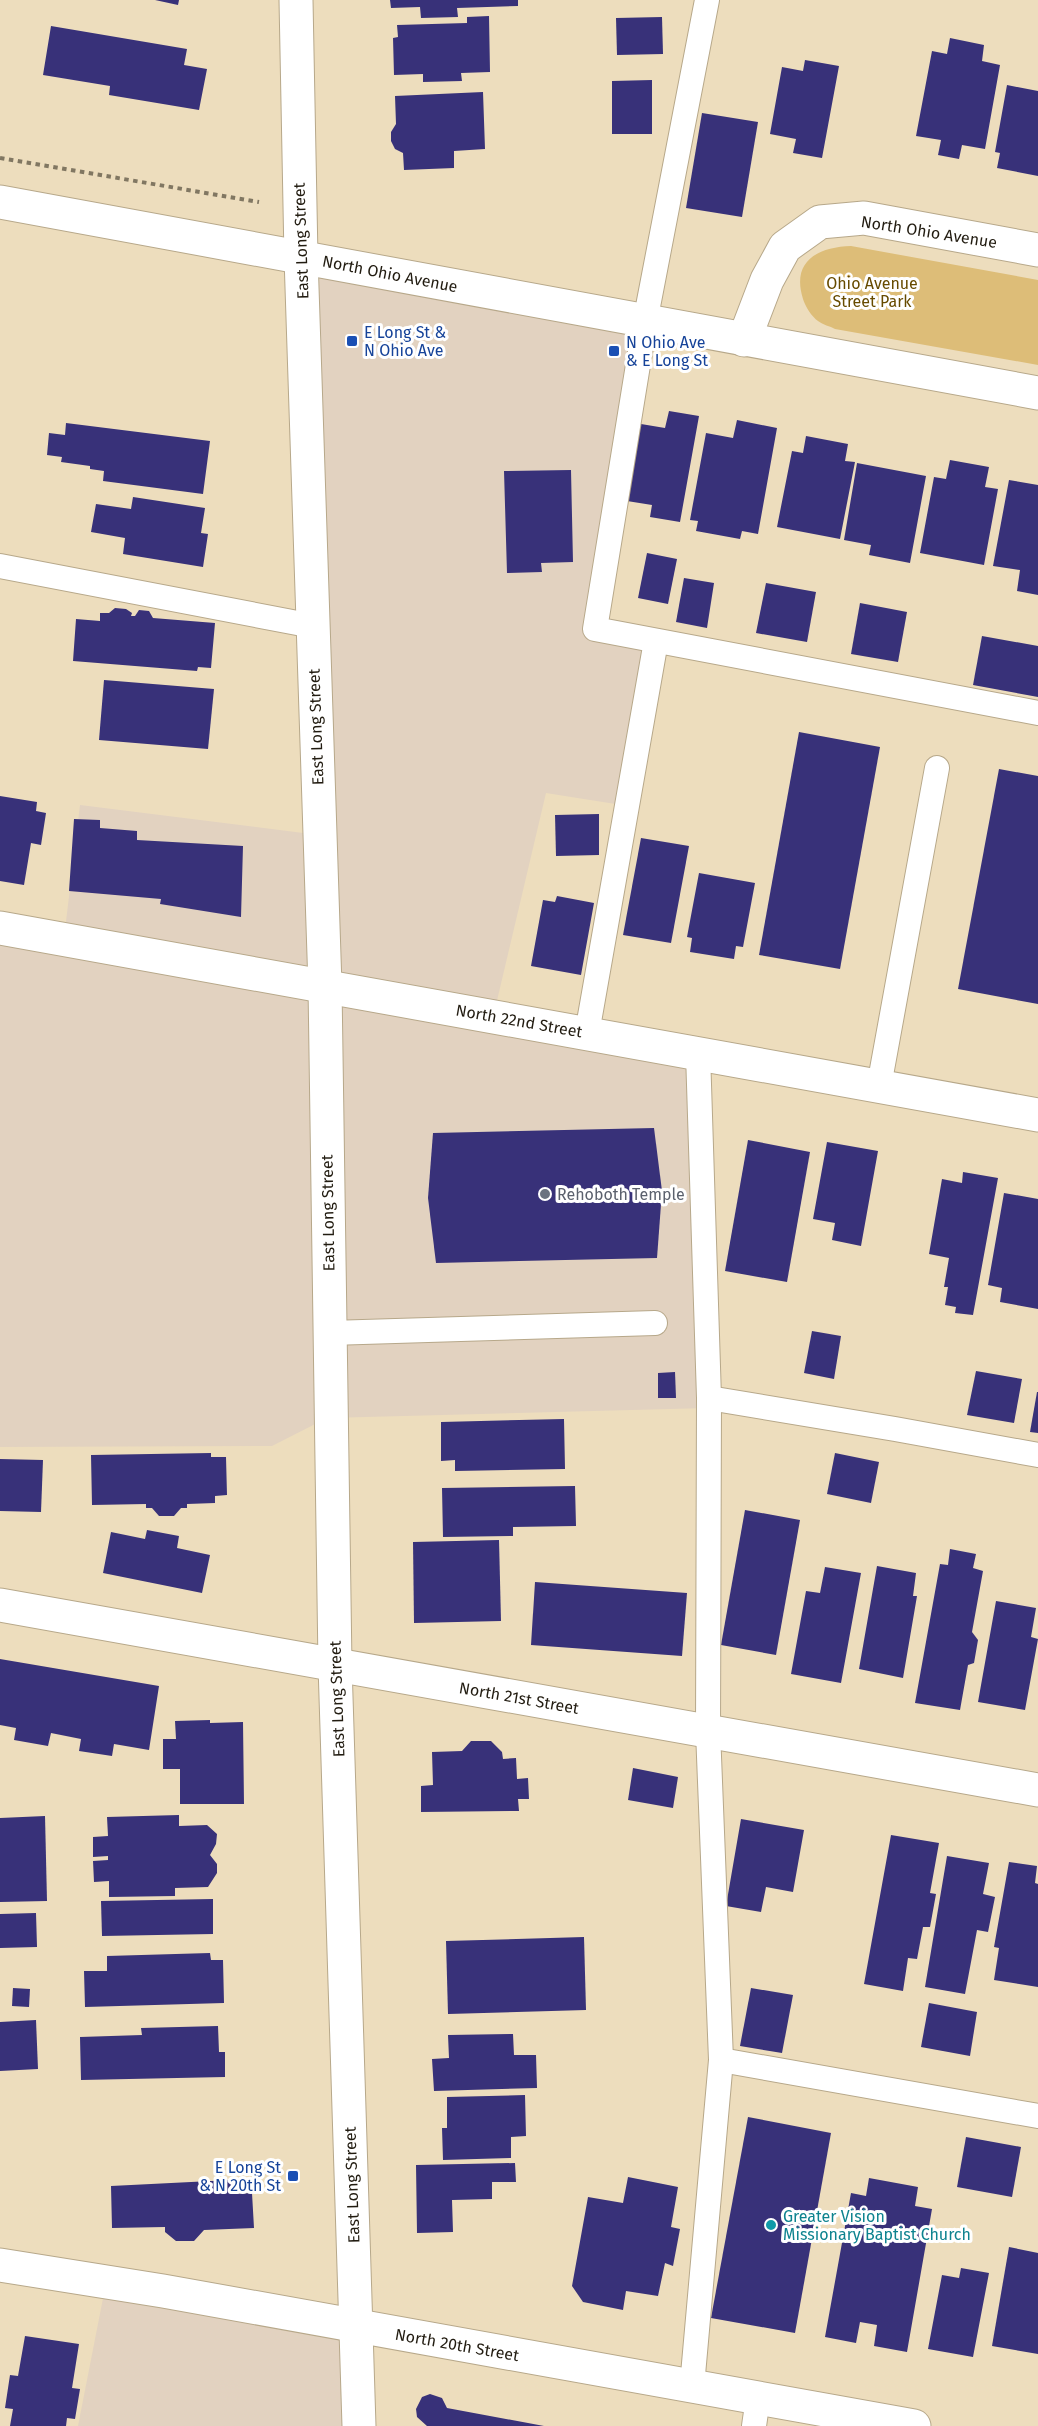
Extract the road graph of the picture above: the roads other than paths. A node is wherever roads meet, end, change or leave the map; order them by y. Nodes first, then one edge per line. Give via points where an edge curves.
1 (296, 0) edge
2 (707, 0) edge
3 (0, 202) edge
4 (1038, 250) edge
5 (301, 257) junction
6 (645, 322) junction
7 (744, 340) junction
8 (1038, 393) edge
9 (0, 567) edge
10 (313, 626) junction
11 (656, 641) junction
12 (1038, 713) edge
13 (937, 768) dead end
14 (0, 928) edge
15 (325, 986) junction
16 (587, 1033) junction
17 (698, 1053) junction
18 (879, 1086) junction
19 (1038, 1114) edge
20 (656, 1323) dead end
21 (330, 1334) junction
22 (708, 1398) junction
23 (1038, 1455) edge
24 (0, 1605) edge
25 (335, 1665) junction
26 (708, 1731) junction
27 (1038, 1790) edge
28 (721, 2060) junction
29 (1038, 2116) edge
30 (0, 2265) edge
31 (357, 2327) junction
32 (692, 2386) junction
33 (756, 2412) edge
34 (359, 2426) edge
35 (914, 2426) edge

1 - 5 street, East Long Street
2 - 6 lane
3 - 5 street, North Ohio Avenue
4 - 7 street, North Ohio Avenue via 864,218 820,222 785,247 767,280
5 - 6 street, North Ohio Avenue
5 - 10 street, East Long Street
6 - 7 street, North Ohio Avenue
6 - 11 lane via 595,630
7 - 8 street, North Ohio Avenue
9 - 10 lane
10 - 15 street, East Long Street
11 - 12 lane
11 - 16 lane
13 - 18 lane
14 - 15 street, North 22nd Street
15 - 16 street, North 22nd Street
15 - 21 street, East Long Street
16 - 17 street, North 22nd Street
17 - 18 street, North 22nd Street
17 - 22 lane
18 - 19 street, North 22nd Street
20 - 21 lane
21 - 25 street, East Long Street
22 - 23 lane
22 - 26 lane
24 - 25 street, North 21st Street
25 - 26 street, North 21st Street
25 - 31 street, East Long Street
26 - 27 street, North 21st Street
26 - 28 lane
28 - 29 lane
28 - 32 lane
30 - 31 street, North 20th Street
31 - 32 street, North 20th Street
31 - 34 street, East Long Street
32 - 33 street, North 20th Street
33 - 35 street, North 20th Street

